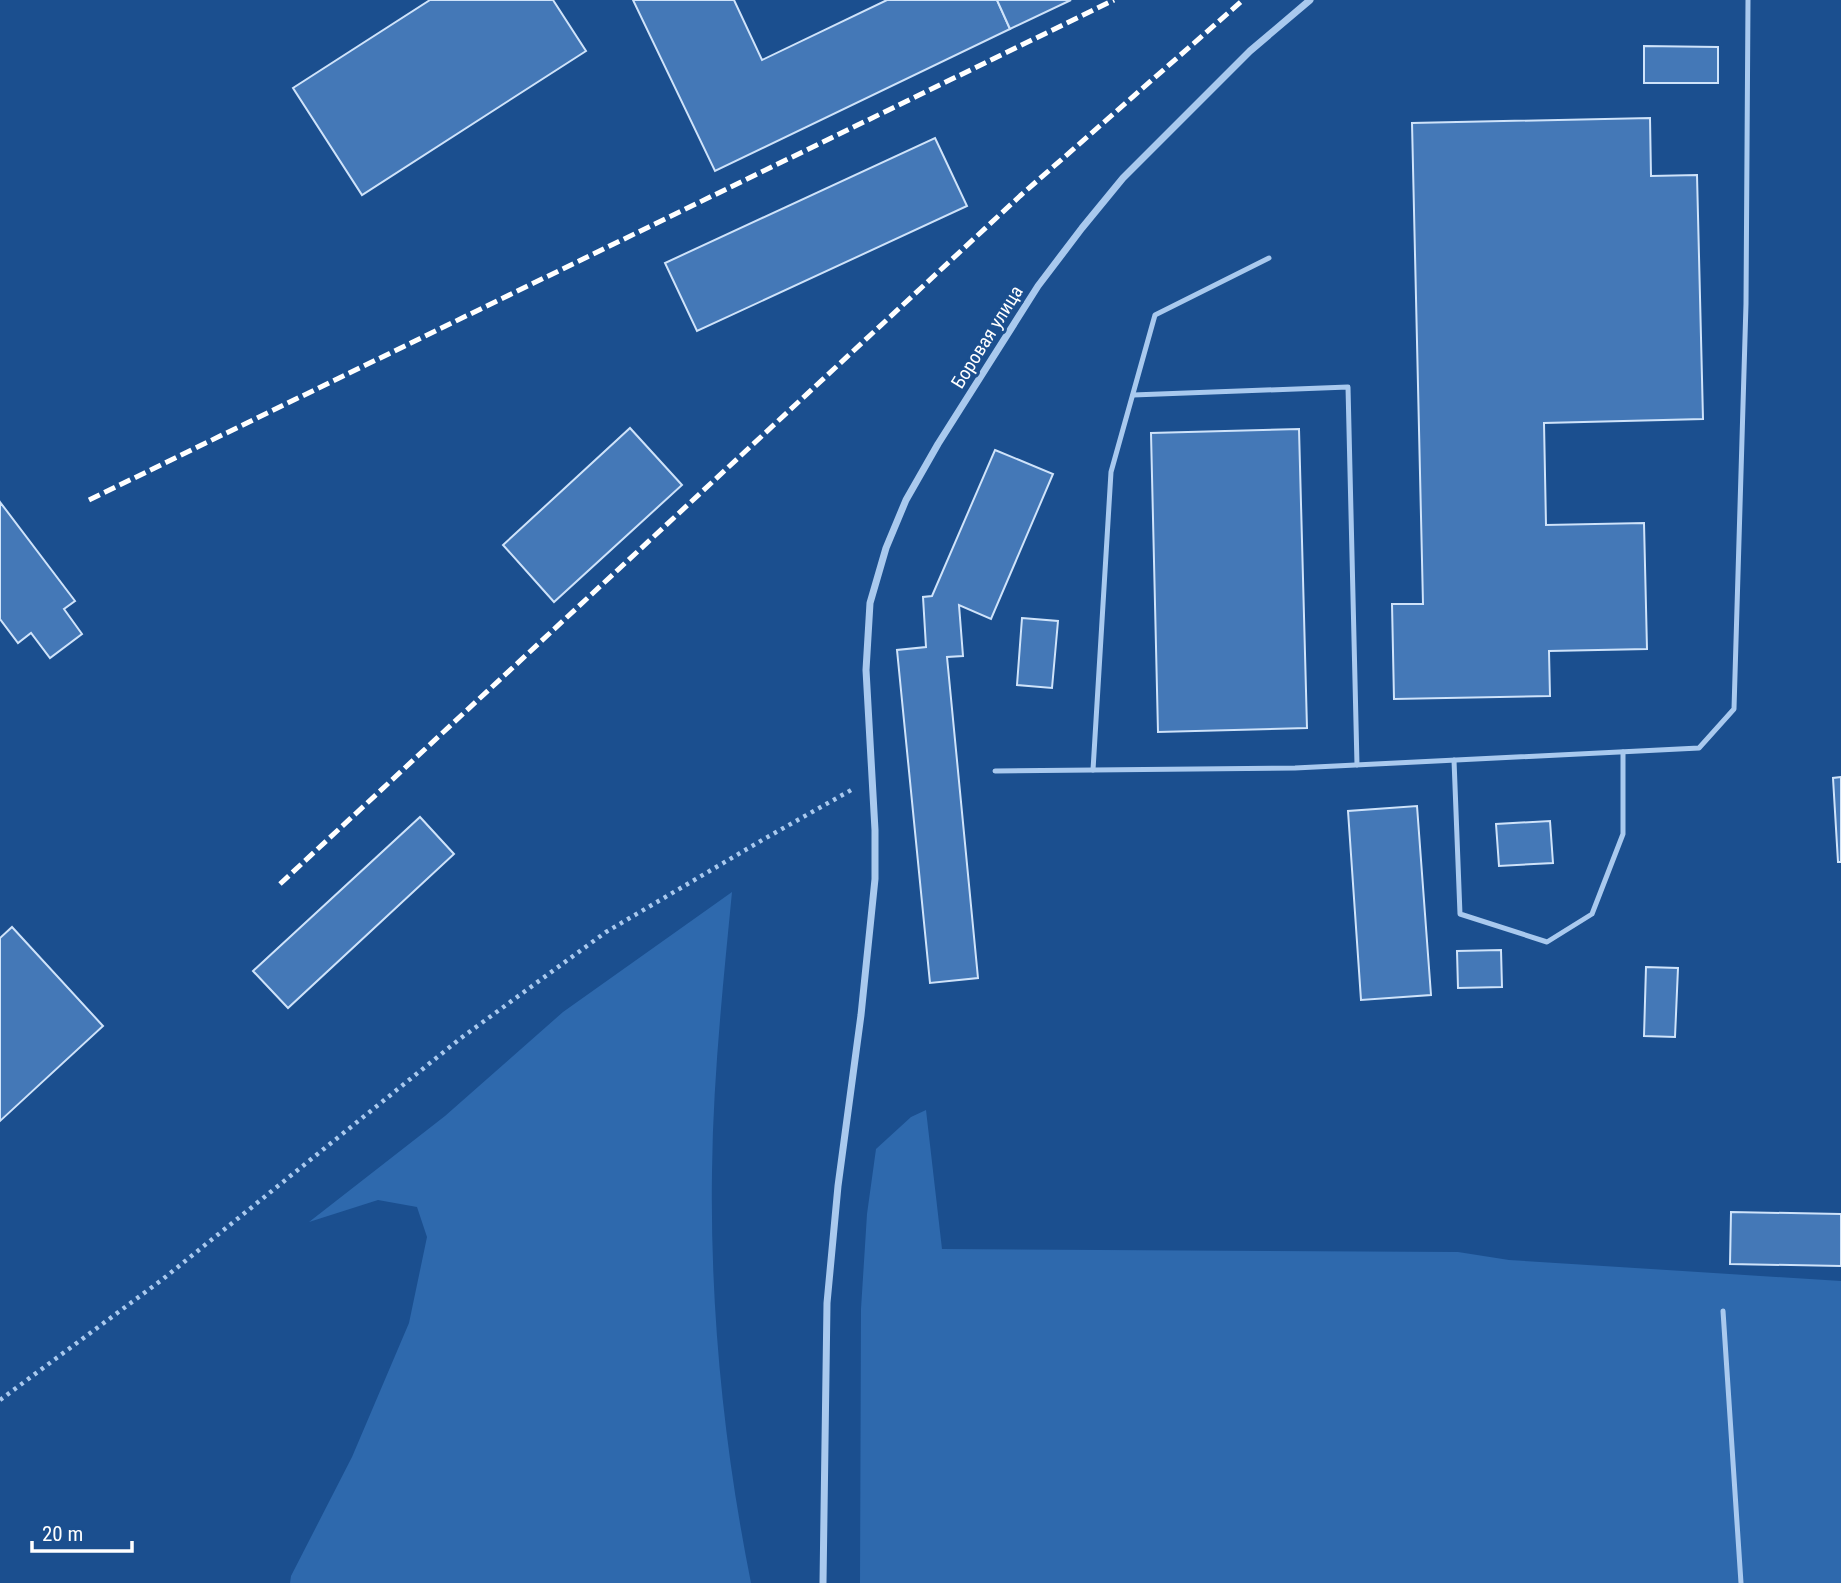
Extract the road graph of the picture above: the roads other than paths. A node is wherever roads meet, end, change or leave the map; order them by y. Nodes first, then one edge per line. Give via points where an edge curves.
1 (1310, 0) edge
2 (1748, 0) edge
3 (1269, 258) dead end
4 (1133, 396) junction
5 (1623, 752) junction
6 (1454, 760) junction
7 (1357, 765) junction
8 (1093, 770) junction
9 (995, 771) dead end
10 (1723, 1311) dead end
11 (823, 1583) edge
12 (1741, 1583) edge

1 - 11 street, Боровая улица via 1231,70 1123,178 1082,228 1038,286 938,444 906,499 886,548 870,603 866,670 875,879 827,1303
2 - 5 lane via 1746,304 1734,709 1699,748
3 - 4 lane via 1155,315
4 - 7 lane via 1348,387
4 - 8 lane via 1111,472
5 - 6 lane
5 - 6 lane via 1623,834 1592,914 1548,942 1460,914
6 - 7 lane
7 - 8 lane
8 - 9 lane
10 - 12 lane

